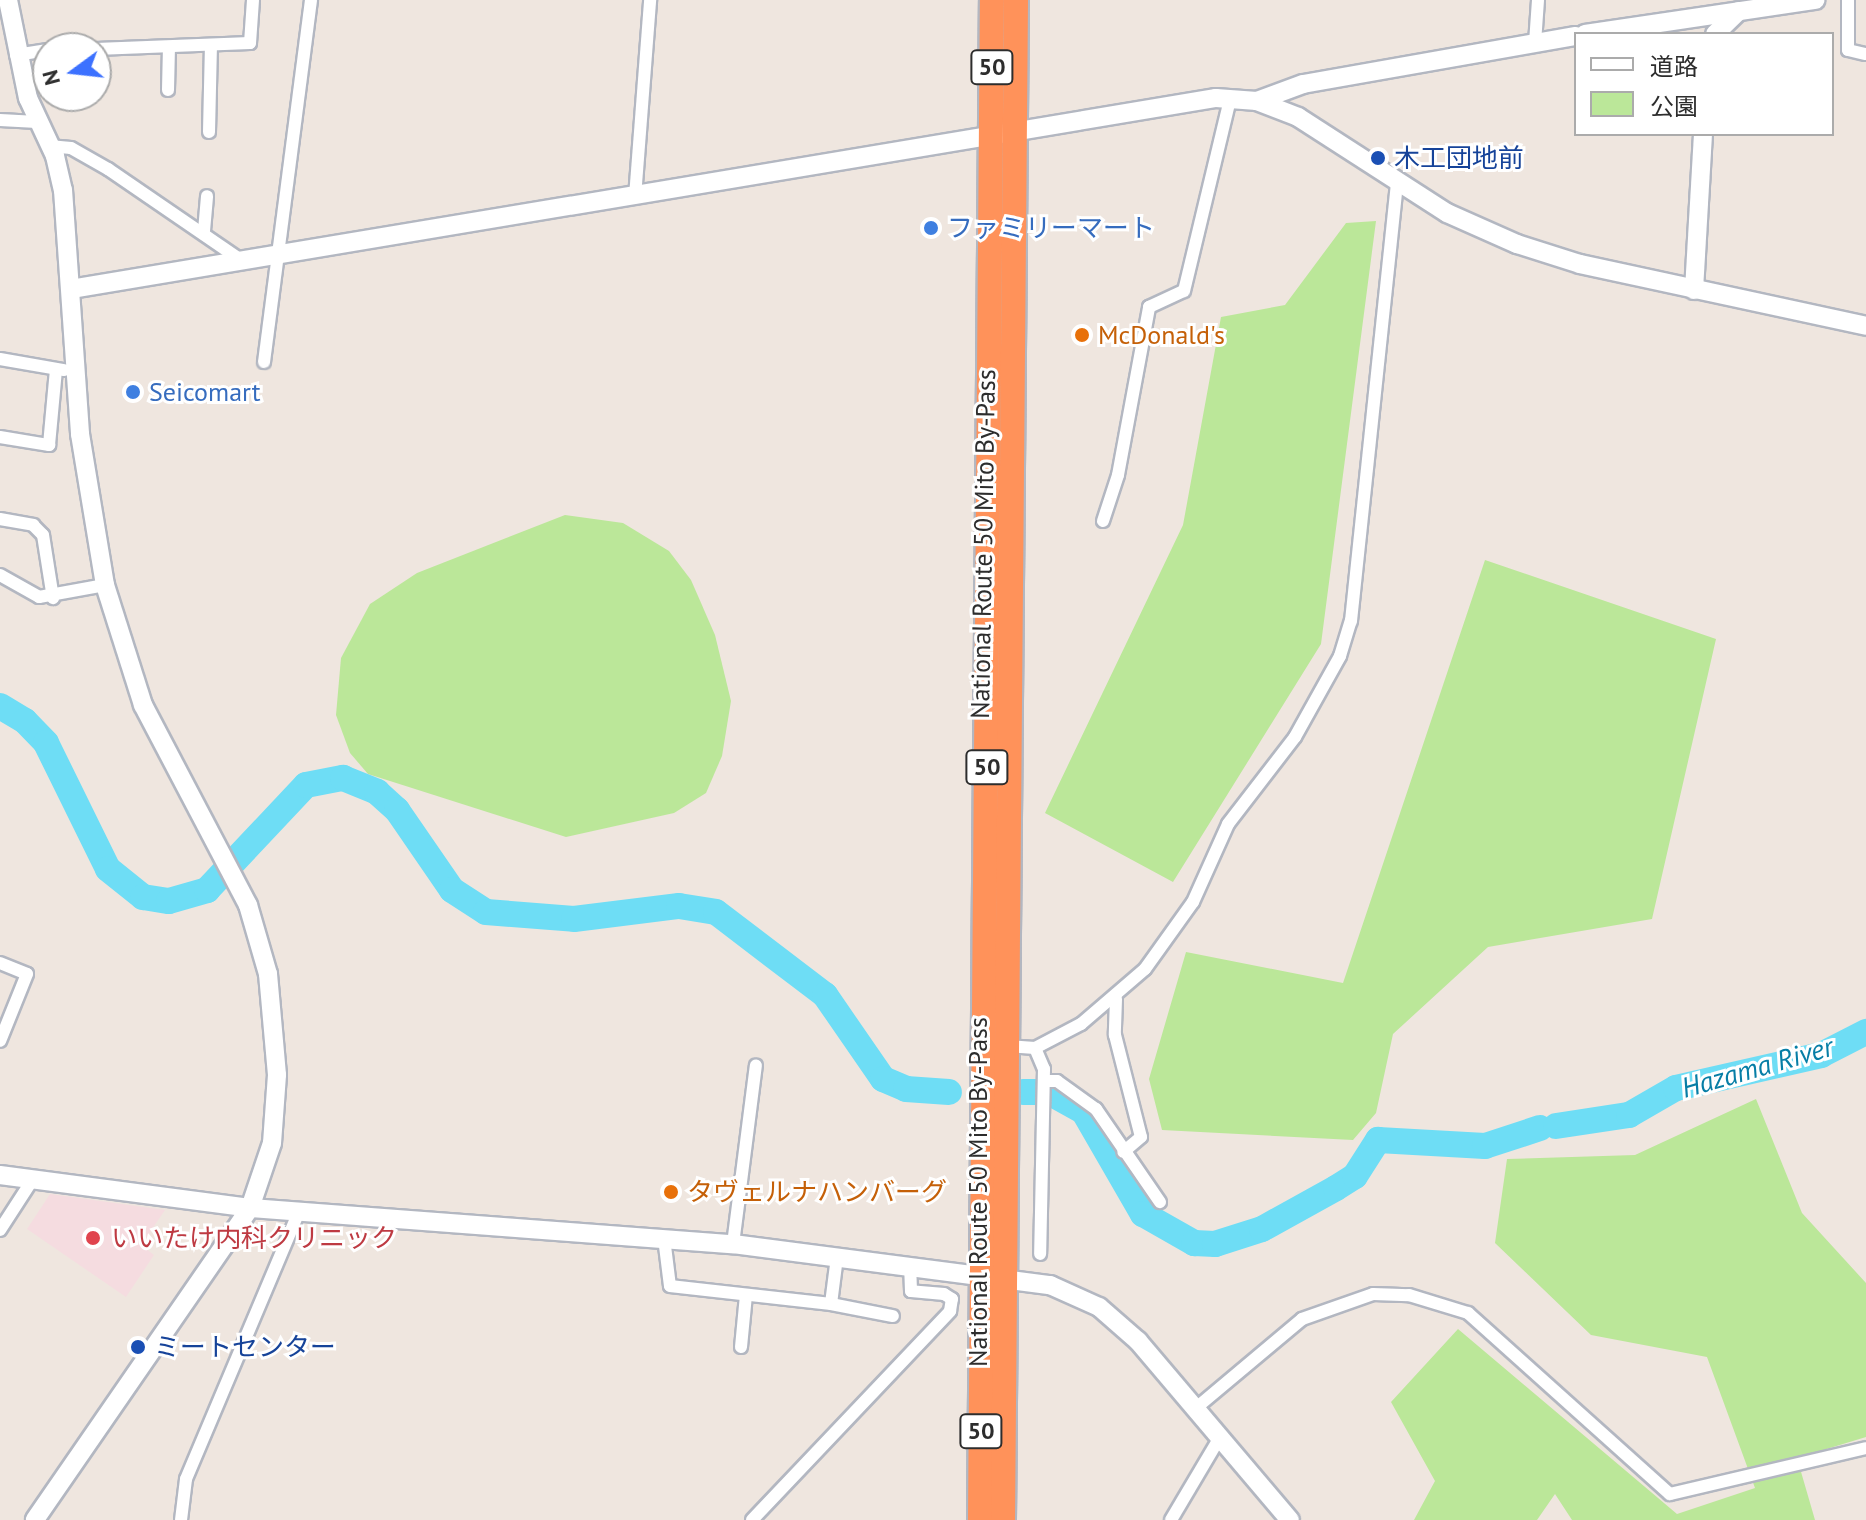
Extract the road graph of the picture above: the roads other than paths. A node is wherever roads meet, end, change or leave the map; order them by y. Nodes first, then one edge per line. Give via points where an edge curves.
1 (8, 0) edge
2 (253, 0) edge
3 (311, 0) edge
4 (650, 0) edge
5 (992, 0) edge
6 (1016, 0) edge
7 (1538, 0) edge
8 (1753, 0) edge
9 (1816, 0) edge
10 (1848, 0) edge
11 (1733, 15) junction
12 (1596, 32) edge
13 (1717, 32) edge
14 (1574, 36) edge
15 (1535, 43) junction
16 (211, 45) junction
17 (169, 47) junction
18 (112, 49) edge
19 (32, 52) edge
20 (1866, 54) edge
21 (16, 55) junction
22 (168, 90) dead end
23 (1230, 99) junction
24 (1257, 101) junction
25 (0, 120) edge
26 (37, 122) junction
27 (209, 132) dead end
28 (1003, 133) junction
29 (1703, 136) edge
30 (49, 146) junction
31 (1397, 182) junction
32 (207, 196) dead end
33 (635, 197) junction
34 (204, 231) junction
35 (282, 255) junction
36 (244, 262) junction
37 (71, 289) junction
38 (1694, 290) junction
39 (1866, 326) edge
40 (0, 359) edge
41 (264, 362) dead end
42 (56, 369) junction
43 (75, 372) junction
44 (0, 437) edge
45 (0, 519) edge
46 (1103, 521) dead end
47 (0, 575) edge
48 (105, 585) junction
49 (53, 598) junction
50 (0, 963) edge
51 (1116, 999) junction
52 (0, 1041) edge
53 (1007, 1046) junction
54 (1035, 1048) junction
55 (756, 1065) dead end
56 (1046, 1081) junction
57 (1123, 1152) junction
58 (0, 1175) edge
59 (33, 1179) junction
60 (1160, 1202) dead end
61 (250, 1208) junction
62 (299, 1211) junction
63 (0, 1230) edge
64 (664, 1238) junction
65 (733, 1244) junction
66 (1040, 1254) dead end
67 (837, 1257) junction
68 (910, 1268) junction
69 (981, 1277) junction
70 (1006, 1279) junction
71 (746, 1295) junction
72 (831, 1304) junction
73 (893, 1316) dead end
74 (741, 1347) dead end
75 (1196, 1408) junction
76 (1220, 1437) junction
77 (1866, 1448) edge
78 (35, 1520) edge
79 (181, 1520) edge
80 (752, 1520) edge
81 (980, 1520) edge
82 (1003, 1520) edge
83 (1171, 1520) edge
84 (1290, 1520) edge

1 - 21 street
2 - 16 street via 250,43
3 - 35 street
4 - 33 street
5 - 28 highway, National Route 50 Mito By-Pass / 50
6 - 28 highway, National Route 50 Mito By-Pass / 50
7 - 15 street
8 - 11 street
9 - 11 street
10 - 20 street via 1848,50
11 - 12 street via 1700,13
11 - 13 street
14 - 15 street
15 - 24 street via 1303,84
16 - 17 street
16 - 27 street
17 - 18 street
17 - 22 street
19 - 21 street
21 - 26 street
23 - 24 street
23 - 28 street via 1198,99
23 - 46 street via 1184,291 1149,307 1118,475
24 - 31 street via 1298,117
25 - 26 street
26 - 30 street
28 - 33 street
28 - 53 highway, National Route 50 Mito By-Pass / 50
28 - 69 highway, National Route 50 Mito By-Pass / 50
29 - 38 street
30 - 34 street via 83,155
30 - 37 street via 63,190
31 - 38 street via 1447,213 1517,244
31 - 51 street via 1351,621 1340,656 1295,737 1228,824 1193,902 1145,969
32 - 34 street
33 - 35 street
34 - 36 street
35 - 36 street
35 - 41 street
36 - 37 street
37 - 43 street
38 - 39 street
40 - 42 street
42 - 43 street
42 - 44 street via 49,445
43 - 48 street via 86,479
45 - 49 street via 33,525 43,535
47 - 49 street via 39,597
48 - 49 street
48 - 61 street via 143,705 248,905 268,974 277,1075 272,1143
50 - 52 street via 27,974
51 - 54 street
51 - 57 street via 1115,1035 1141,1137
53 - 54 street
53 - 70 highway, National Route 50 Mito By-Pass / 50
54 - 56 street
55 - 65 street
56 - 57 street via 1057,1081 1096,1109
56 - 66 street
57 - 60 street
58 - 59 street
59 - 61 street
59 - 63 street
61 - 62 street
61 - 78 street
62 - 64 street
62 - 79 street via 186,1479
64 - 65 street
64 - 71 street via 670,1286
65 - 67 street
67 - 68 street
67 - 72 street
68 - 69 street
68 - 80 street via 911,1291 944,1294 952,1299 950,1311
69 - 70 street
69 - 81 highway, National Route 50 Mito By-Pass / 50
70 - 75 street via 1050,1285 1099,1307 1138,1341
70 - 82 highway, National Route 50 Mito By-Pass / 50
71 - 72 street
71 - 74 street
72 - 73 street
75 - 76 street
75 - 77 street via 1302,1319 1373,1294 1409,1295 1468,1313 1670,1494
76 - 83 street
76 - 84 street

